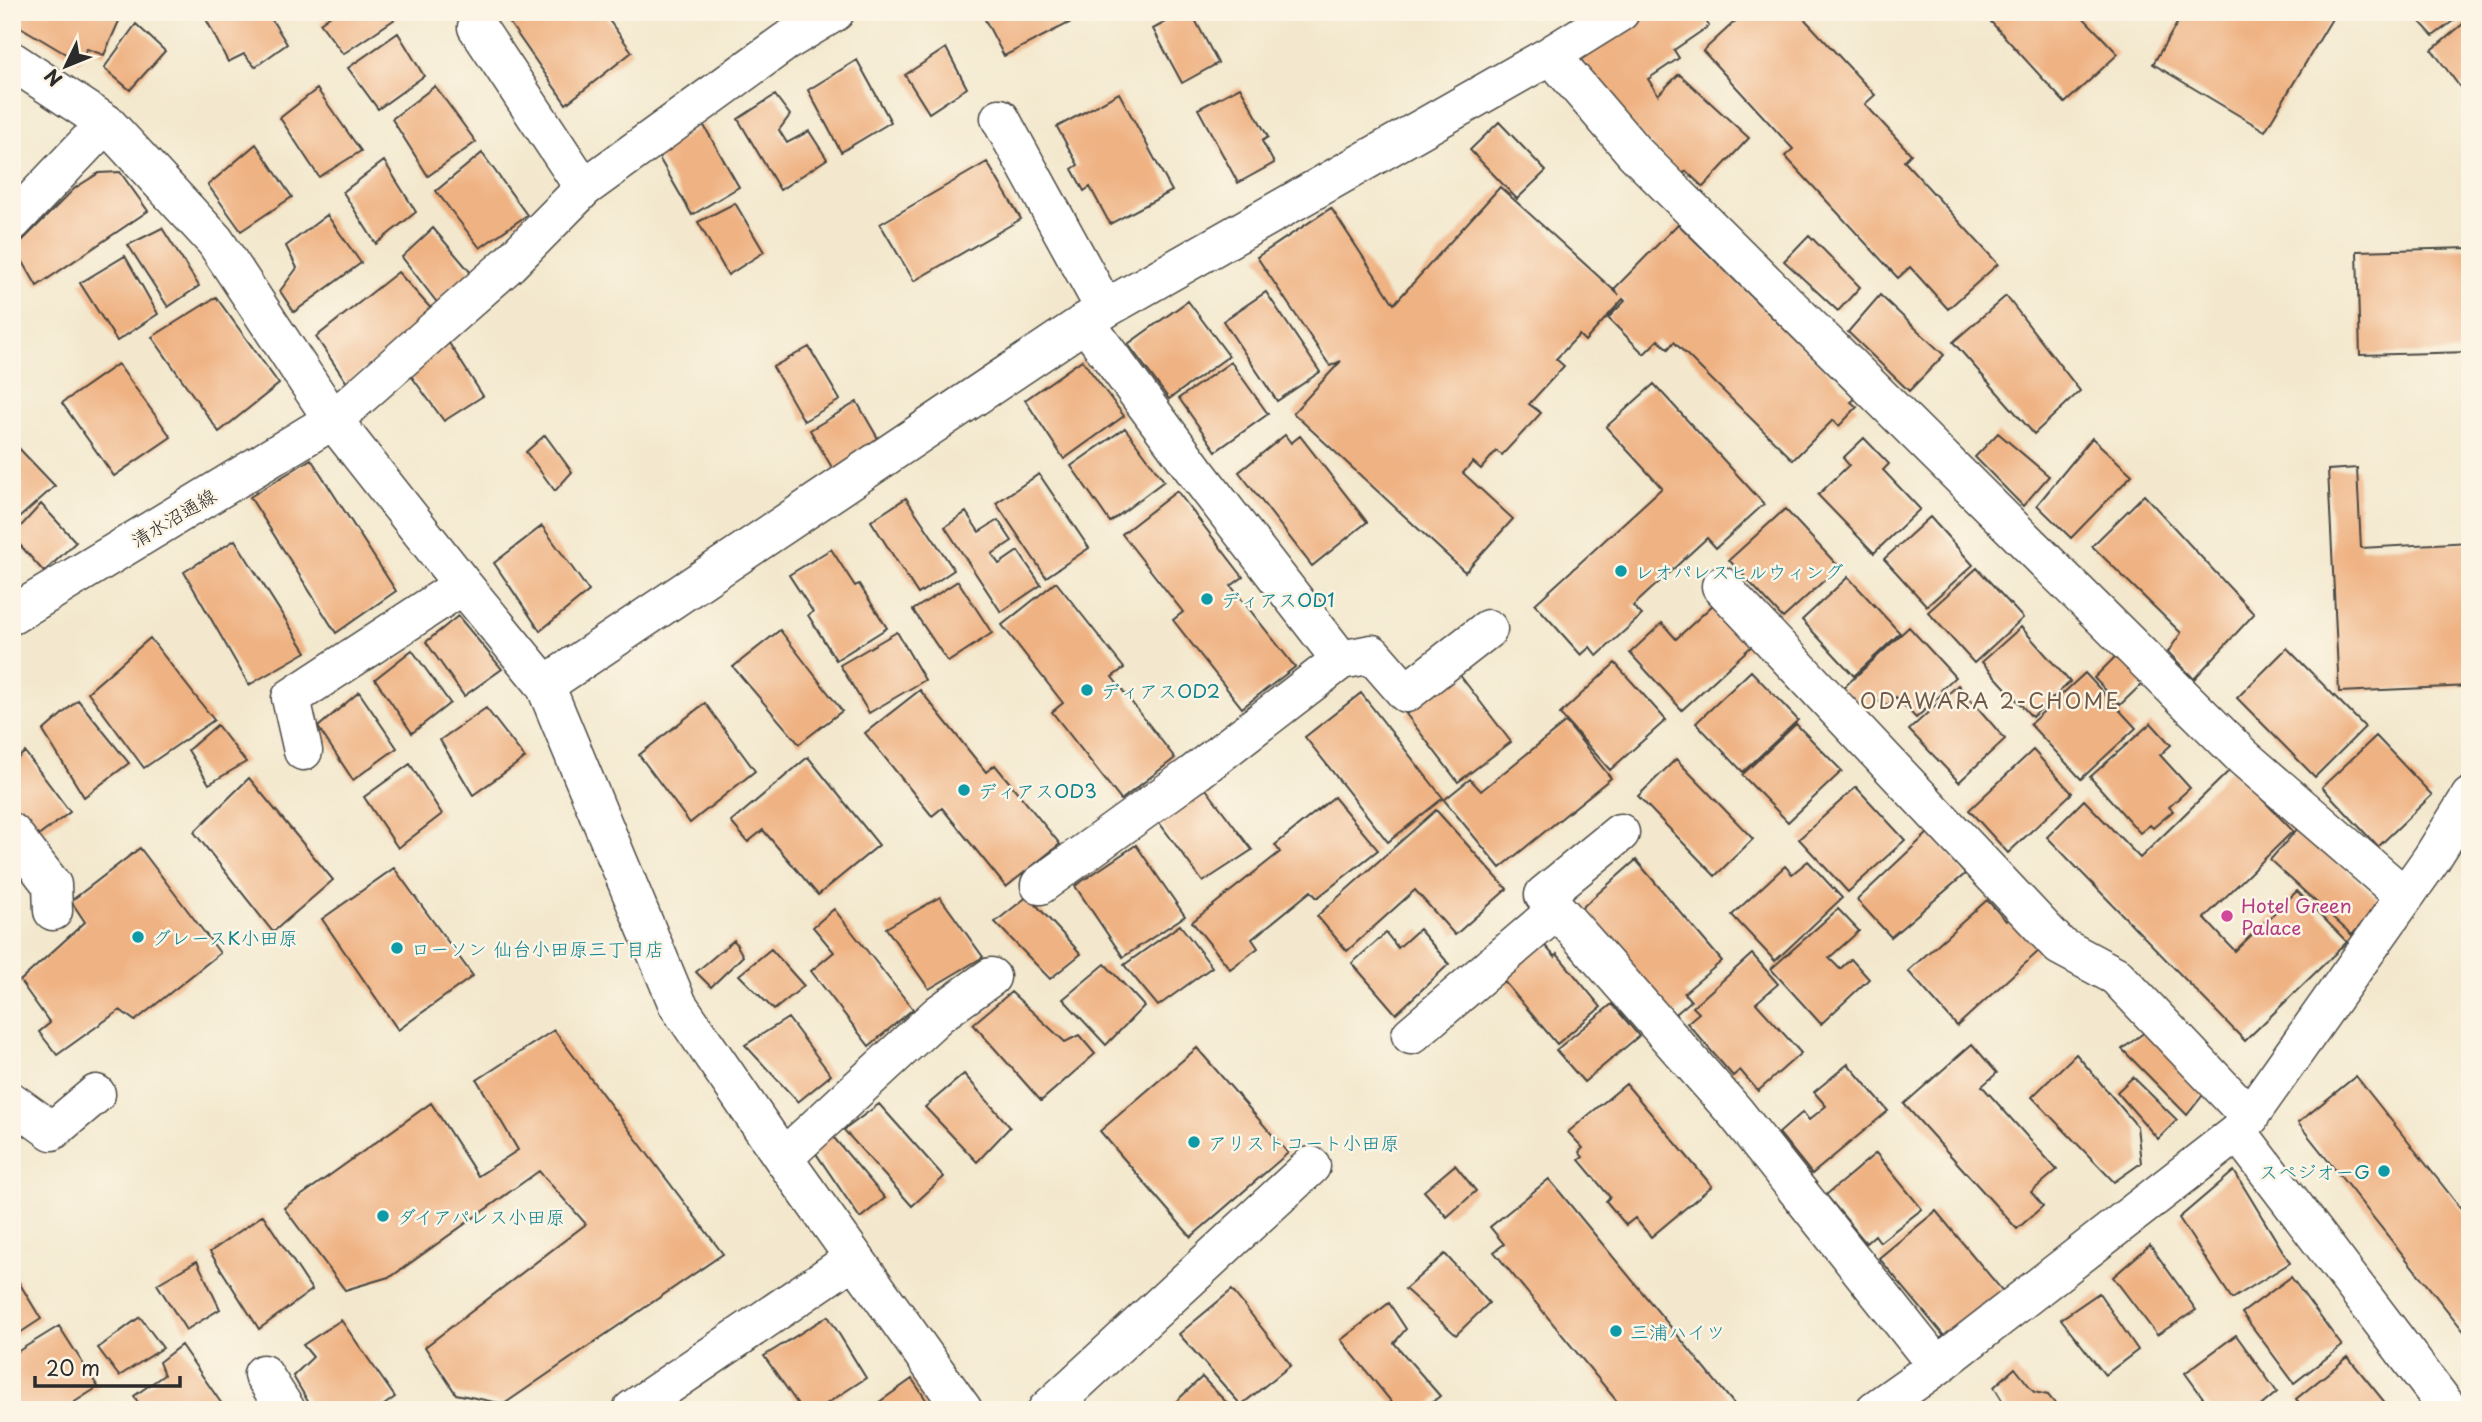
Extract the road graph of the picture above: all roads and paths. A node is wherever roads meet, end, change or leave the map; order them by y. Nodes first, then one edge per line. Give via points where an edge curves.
1 (835, 12) edge
2 (1620, 12) edge
3 (477, 27) dead end
4 (1551, 55) junction
5 (12, 61) edge
6 (1000, 118) dead end
7 (106, 123) junction
8 (584, 188) junction
9 (12, 222) edge
10 (1095, 316) junction
11 (333, 420) junction
12 (463, 585) junction
13 (1721, 586) dead end
14 (12, 615) edge
15 (1488, 629) dead end
16 (1341, 660) junction
17 (545, 685) junction
18 (303, 751) dead end
19 (2470, 797) edge
20 (12, 832) edge
21 (1619, 833) dead end
22 (1040, 885) dead end
23 (2404, 895) junction
24 (1557, 910) junction
25 (53, 911) dead end
26 (991, 977) dead end
27 (1411, 1035) dead end
28 (96, 1094) dead end
29 (12, 1102) edge
30 (2244, 1124) junction
31 (783, 1158) junction
32 (1311, 1166) dead end
33 (853, 1259) junction
34 (1937, 1366) junction
35 (263, 1374) dead end
36 (286, 1410) edge
37 (632, 1410) edge
38 (962, 1410) edge
39 (1047, 1410) edge
40 (1875, 1410) edge
41 (2449, 1410) edge

1 - 8 street, 清水沼通線
2 - 4 street
3 - 8 street
4 - 10 street
4 - 23 street via 1634,152 2243,757
5 - 7 street
6 - 10 street
7 - 9 street
7 - 11 street via 215,241
8 - 11 street, 清水沼通線 via 509,264
10 - 16 street via 1195,471
10 - 17 street
11 - 12 street
11 - 14 street, 清水沼通線
12 - 17 street
12 - 18 street via 291,698
13 - 30 street via 2060,946 2116,976
15 - 16 street via 1406,693 1371,654
16 - 22 street
17 - 31 street via 678,1005
19 - 23 street
20 - 25 street via 52,885
21 - 24 street via 1545,895
23 - 30 street
24 - 27 street
24 - 34 street via 1735,1112
26 - 31 street via 939,1014
28 - 29 street via 52,1131
30 - 34 street
30 - 41 street
31 - 33 street
32 - 39 street
33 - 37 street
33 - 38 street
34 - 40 street
35 - 36 street

